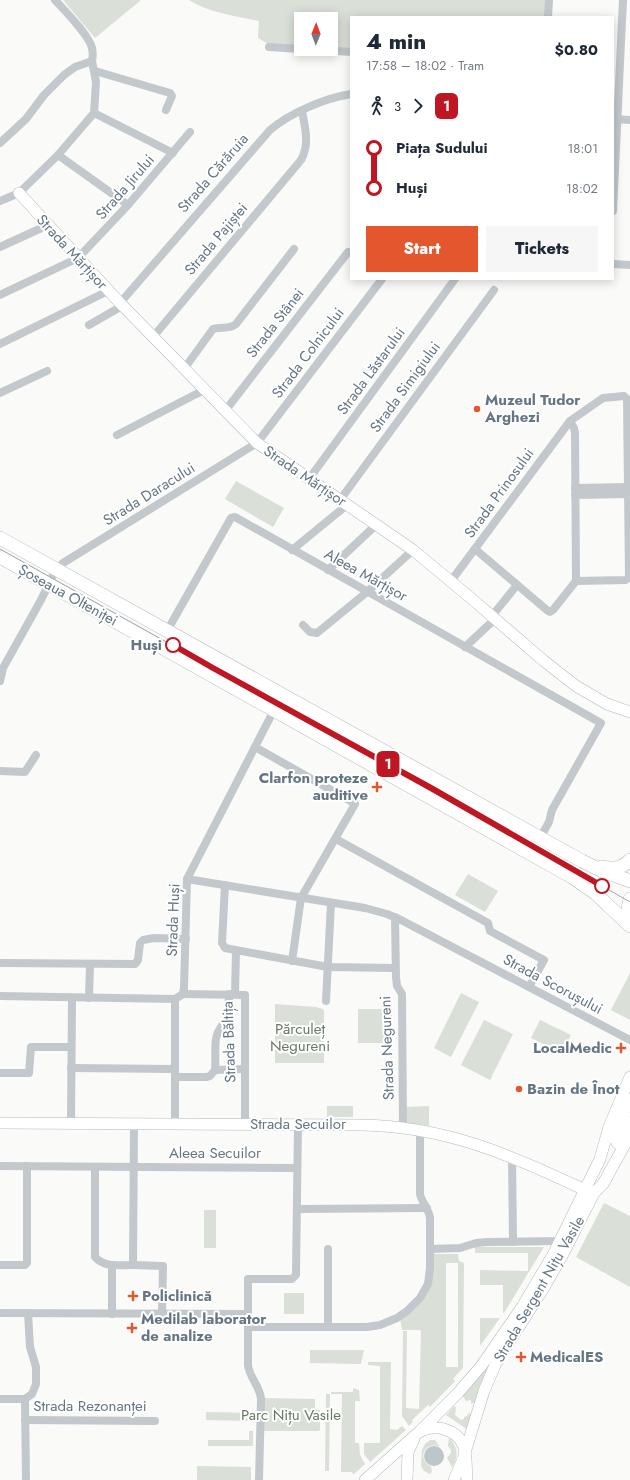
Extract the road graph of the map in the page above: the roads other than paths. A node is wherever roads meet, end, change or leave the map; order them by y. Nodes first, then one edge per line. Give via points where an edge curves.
1 (55, 0) edge
2 (549, 0) edge
3 (623, 0) edge
4 (548, 16) edge
5 (269, 47) dead end
6 (294, 49) edge
7 (338, 51) edge
8 (350, 52) edge
9 (92, 61) junction
10 (95, 71) junction
11 (350, 94) edge
12 (166, 110) dead end
13 (302, 111) junction
14 (94, 113) junction
15 (615, 119) edge
16 (630, 120) edge
17 (190, 132) dead end
18 (0, 143) edge
19 (173, 153) junction
20 (58, 154) junction
21 (614, 164) edge
22 (19, 193) junction
23 (0, 201) edge
24 (128, 205) junction
25 (48, 225) junction
26 (0, 247) edge
27 (294, 250) dead end
28 (348, 252) dead end
29 (78, 258) junction
30 (614, 264) edge
31 (630, 265) edge
32 (381, 280) edge
33 (454, 280) edge
34 (494, 290) dead end
35 (108, 291) junction
36 (0, 295) edge
37 (121, 304) junction
38 (88, 325) dead end
39 (153, 337) junction
40 (0, 344) edge
41 (184, 369) junction
42 (47, 371) dead end
43 (204, 390) junction
44 (0, 393) edge
45 (225, 411) junction
46 (570, 421) junction
47 (117, 435) dead end
48 (257, 443) junction
49 (309, 479) junction
50 (629, 491) junction
51 (575, 492) junction
52 (343, 503) junction
53 (376, 525) junction
54 (630, 536) edge
55 (0, 538) edge
56 (475, 549) junction
57 (292, 550) junction
58 (412, 550) junction
59 (0, 557) edge
60 (56, 569) junction
61 (328, 570) junction
62 (451, 581) junction
63 (576, 581) junction
64 (49, 584) junction
65 (518, 585) junction
66 (367, 592) junction
67 (494, 618) junction
68 (303, 625) dead end
69 (167, 631) junction
70 (465, 647) junction
71 (2, 667) edge
72 (0, 681) edge
73 (274, 710) junction
74 (630, 712) edge
75 (255, 747) junction
76 (36, 755) dead end
77 (0, 771) edge
78 (336, 838) junction
79 (540, 838) junction
80 (630, 860) edge
81 (582, 861) junction
82 (187, 879) junction
83 (630, 881) edge
84 (225, 885) junction
85 (301, 898) junction
86 (630, 898) edge
87 (331, 903) junction
88 (395, 917) junction
89 (630, 927) edge
90 (186, 939) junction
91 (236, 951) junction
92 (292, 961) junction
93 (0, 964) edge
94 (90, 964) junction
95 (328, 966) junction
96 (395, 968) junction
97 (529, 987) junction
98 (183, 994) junction
99 (232, 994) junction
100 (0, 996) edge
101 (72, 998) junction
102 (90, 998) junction
103 (175, 999) junction
104 (326, 1001) dead end
105 (630, 1040) edge
106 (71, 1047) junction
107 (71, 1068) junction
108 (245, 1069) junction
109 (216, 1070) junction
110 (0, 1073) edge
111 (175, 1073) junction
112 (630, 1077) edge
113 (630, 1100) edge
114 (630, 1118) edge
115 (0, 1123) edge
116 (71, 1124) junction
117 (134, 1124) junction
118 (175, 1124) junction
119 (245, 1124) junction
120 (298, 1124) junction
121 (403, 1127) junction
122 (420, 1130) junction
123 (630, 1135) edge
124 (512, 1157) junction
125 (600, 1159) junction
126 (0, 1166) edge
127 (28, 1166) junction
128 (95, 1167) junction
129 (133, 1167) junction
130 (298, 1168) junction
131 (590, 1191) junction
132 (427, 1208) junction
133 (297, 1209) junction
134 (560, 1241) junction
135 (513, 1242) junction
136 (328, 1249) dead end
137 (430, 1249) junction
138 (0, 1265) edge
139 (112, 1265) junction
140 (133, 1265) junction
141 (0, 1313) edge
142 (28, 1313) junction
143 (112, 1314) junction
144 (162, 1314) junction
145 (248, 1314) junction
146 (248, 1327) junction
147 (328, 1327) junction
148 (0, 1399) edge
149 (25, 1399) junction
150 (25, 1420) junction
151 (155, 1421) dead end
152 (418, 1433) junction
153 (466, 1452) junction
154 (407, 1466) junction
155 (26, 1480) edge
156 (259, 1480) edge
157 (365, 1480) edge
158 (407, 1480) edge
159 (414, 1480) edge
160 (454, 1480) edge
161 (467, 1480) edge

1 - 9 street via 89,40
2 - 4 street
3 - 15 street
5 - 6 street
7 - 8 street
9 - 10 street
9 - 18 street via 75,67 64,75
10 - 12 street via 170,93 172,96
10 - 14 street
11 - 13 street, Strada Cărăruia via 333,98
13 - 37 street, Strada Cărăruia via 270,130
13 - 39 street, Strada Pajiștei via 306,144 301,160
14 - 19 street
14 - 20 street
15 - 16 street
15 - 21 street
17 - 19 street, Strada Jirului
19 - 24 street, Strada Jirului
20 - 22 street
20 - 24 street
22 - 23 street
22 - 25 street, Strada Mărțișor
24 - 29 street, Strada Jirului
25 - 26 street
25 - 29 street, Strada Mărțișor
27 - 41 street via 236,324 232,327 213,329
28 - 45 street, Strada Stânei
29 - 35 street, Strada Mărțișor
29 - 36 street
30 - 31 street
32 - 48 street, Strada Colnicului
33 - 49 street, Strada Lăstarului
34 - 52 street, Strada Simigiului
35 - 37 street, Strada Mărțișor
35 - 40 street
37 - 38 street, Strada Cărăruia
37 - 39 street, Strada Mărțișor
39 - 41 street, Strada Mărțișor
41 - 43 street, Strada Mărțișor
42 - 44 street
43 - 45 street, Strada Mărțișor
43 - 47 street
45 - 48 street, Strada Mărțișor
46 - 50 street, Strada Prinosului via 603,398 626,397
46 - 51 street via 574,428
46 - 56 street, Strada Prinosului
48 - 49 street, Strada Mărțișor
48 - 60 street, Strada Daracului
49 - 52 street, Strada Mărțișor
50 - 51 street
50 - 54 street
51 - 63 street
52 - 53 street, Strada Mărțișor
52 - 57 street, Strada Simigiului
53 - 58 street, Strada Mărțișor
53 - 61 street
54 - 63 street via 629,579
55 - 60 main road, Șoseaua Olteniței
56 - 62 street, Strada Prinosului
56 - 65 street
57 - 61 street, Aleea Mărțișor
57 - 69 street, Aleea Mărțișor via 232,517
58 - 62 street, Strada Mărțișor
58 - 66 street
59 - 64 main road, Șoseaua Olteniței
60 - 64 street
60 - 69 main road, Șoseaua Olteniței
61 - 66 street, Aleea Mărțișor
62 - 67 street, Strada Mărțișor
63 - 65 street via 550,612
64 - 71 street
64 - 73 main road, Șoseaua Olteniței
65 - 67 street
66 - 68 street via 317,633 310,632
66 - 70 street, Aleea Mărțișor
67 - 70 street
67 - 74 street, Strada Mărțișor via 576,686 607,704
69 - 79 main road, Șoseaua Olteniței
70 - 79 street, Aleea Mărțișor via 601,723 552,810
71 - 72 street
73 - 75 street, Strada Huși
73 - 89 main road, Șoseaua Olteniței via 572,877 592,890
75 - 78 street via 354,803
75 - 82 street, Strada Huși
76 - 77 street via 25,772
78 - 85 street
78 - 97 street via 488,923 490,931 544,960
79 - 81 main road, Șoseaua Olteniței
80 - 81 main road via 622,866 613,868
81 - 83 main road, Șoseaua Olteniței
82 - 84 street, Strada Scorușului
82 - 90 street, Strada Huși
84 - 85 street, Strada Scorușului
84 - 91 street via 222,943 225,948
85 - 87 street, Strada Scorușului
85 - 92 street
86 - 89 main road
87 - 88 street, Strada Scorușului via 365,908
87 - 95 street
88 - 96 street, Strada Negureni
88 - 97 street, Strada Scorușului
90 - 94 street via 142,940 135,964
90 - 98 street, Strada Huși
91 - 92 street
91 - 99 street
92 - 95 street
93 - 94 street
94 - 102 street
95 - 96 street
95 - 104 street
96 - 121 street, Strada Negureni via 397,986 402,994
97 - 105 street, Strada Scorușului
98 - 99 street, Strada Băltița
98 - 103 street
99 - 108 street, Strada Băltița via 245,995
99 - 109 street via 228,1019 216,1036
100 - 101 street
101 - 102 street
101 - 106 street
102 - 103 street
103 - 111 street
106 - 107 street
106 - 110 street via 31,1047 29,1073
107 - 111 street
107 - 116 street
108 - 109 street
108 - 119 street, Strada Băltița
109 - 111 street via 207,1077
111 - 118 street
112 - 125 street, Strada Sergent Nițu Vasile via 609,1127
113 - 125 street
114 - 131 street
115 - 116 street, Strada Secuilor
116 - 117 street, Strada Secuilor
117 - 118 street, Strada Secuilor
117 - 129 street
118 - 119 street, Strada Secuilor
119 - 120 street, Strada Secuilor
120 - 121 street, Strada Secuilor
120 - 130 street
121 - 122 street, Strada Secuilor
122 - 124 street, Strada Secuilor via 468,1141
122 - 132 street via 420,1194
123 - 131 street, Strada Sergent Nițu Vasile via 603,1184
124 - 131 street, Strada Secuilor
124 - 135 street
125 - 131 street, Strada Sergent Nițu Vasile
126 - 127 street, Aleea Secuilor
127 - 128 street, Aleea Secuilor
127 - 138 street via 27,1263
128 - 129 street, Aleea Secuilor
128 - 139 street via 95,1257 100,1262
129 - 130 street, Aleea Secuilor
129 - 140 street
130 - 133 street
131 - 134 street, Strada Sergent Nițu Vasile
131 - 153 street, Strada Sergent Nițu Vasile via 553,1272 496,1363 482,1396
132 - 133 street
132 - 137 street via 430,1218
133 - 145 street via 296,1275 292,1279 248,1279
134 - 135 street
134 - 152 street, Strada Sergent Nițu Vasile via 536,1286 494,1349 458,1393
135 - 137 street via 481,1242 455,1249
136 - 147 street
137 - 147 street via 430,1273 426,1290 407,1311 378,1325
139 - 140 street
139 - 143 street
140 - 144 street via 163,1266
141 - 142 street
142 - 143 street
142 - 149 street via 36,1384 32,1394
143 - 144 street
144 - 145 street
145 - 146 street
146 - 147 street
146 - 156 street via 248,1368 261,1395
148 - 149 street, Strada Rezonanței
149 - 150 street
150 - 151 street, Strada Rezonanței
150 - 155 street
152 - 153 street via 433,1428 446,1429 458,1437
152 - 154 street, Strada Sergent Nițu Vasile via 409,1449
152 - 157 street, Strada Sergent Nițu Vasile
153 - 160 street, Strada Sergent Nițu Vasile
153 - 161 street
154 - 158 street, Strada Sergent Nițu Vasile
154 - 159 street

